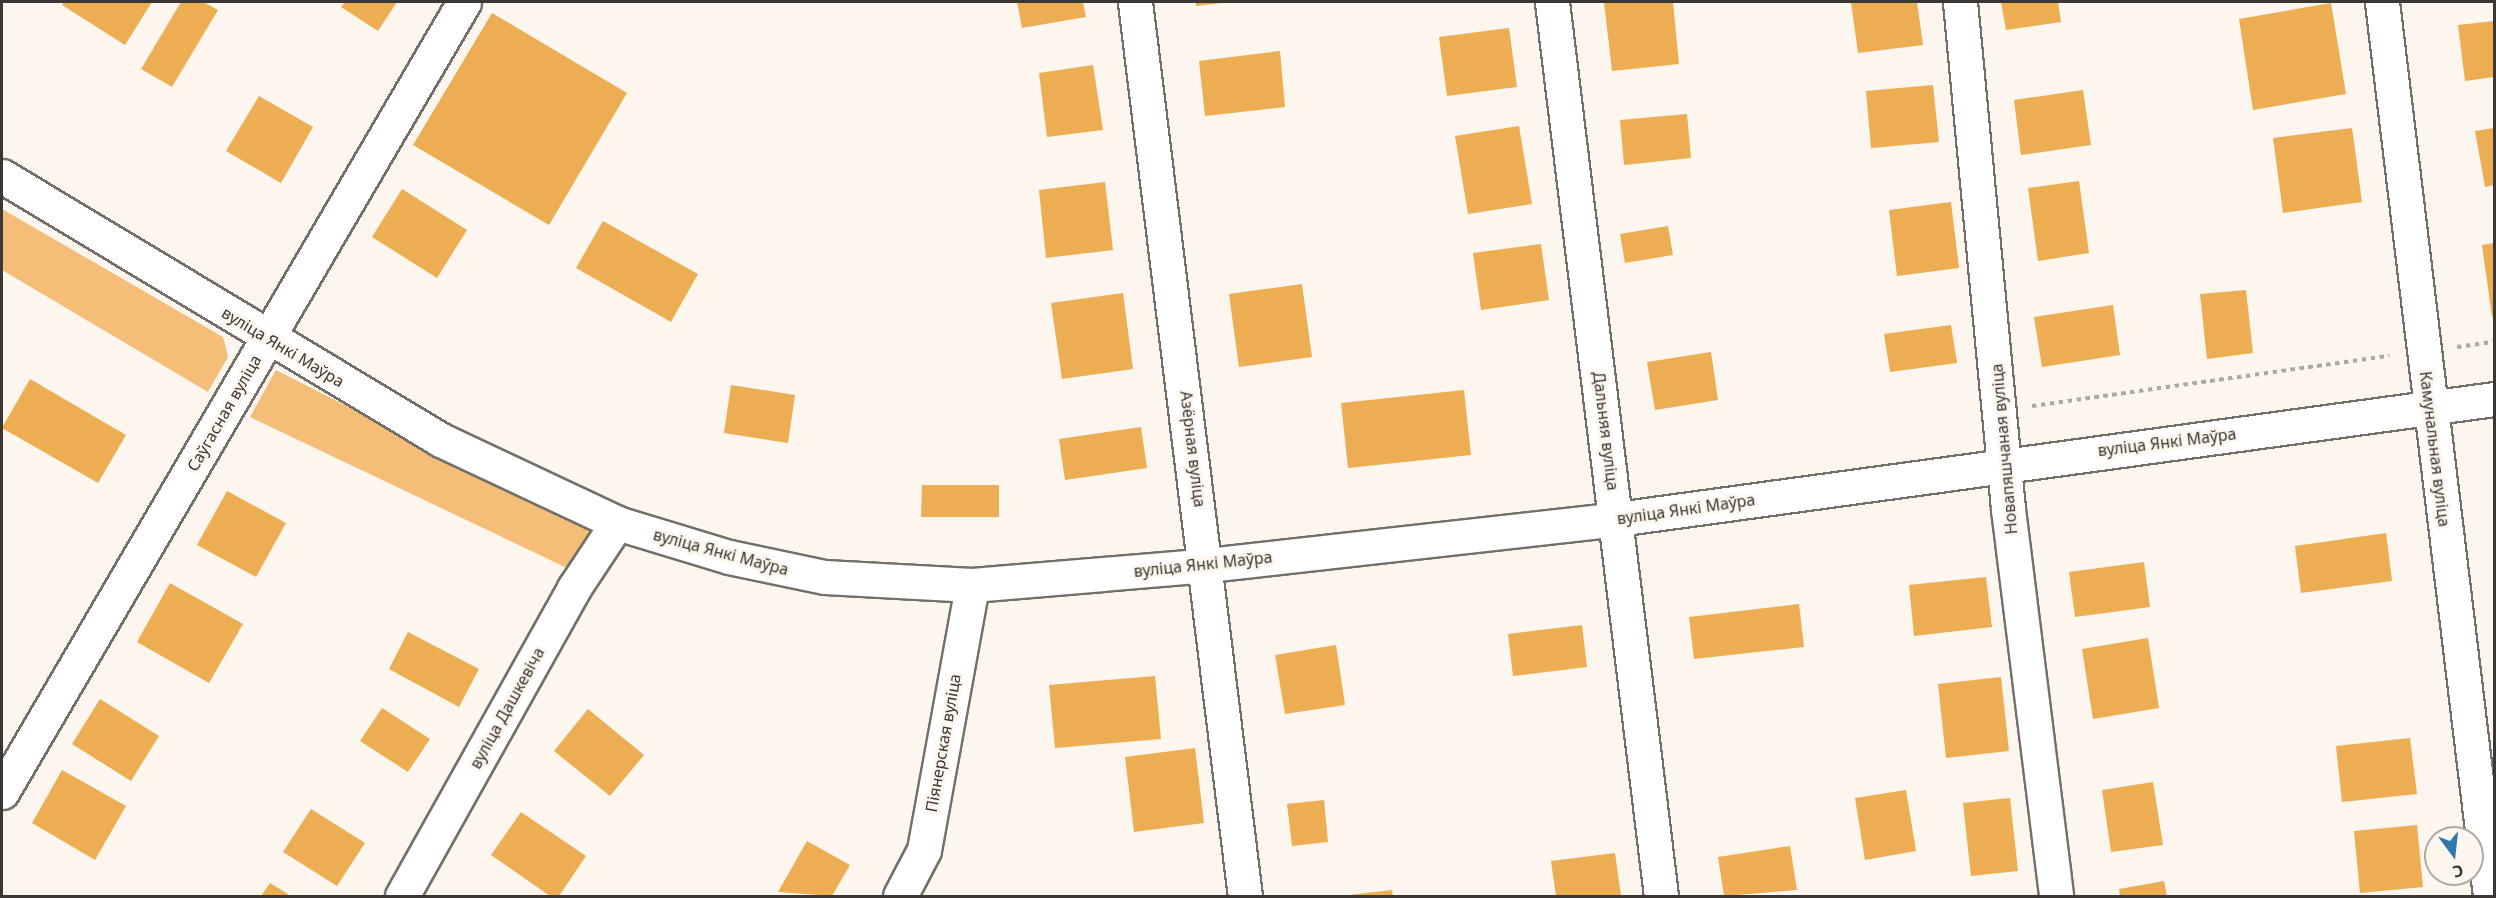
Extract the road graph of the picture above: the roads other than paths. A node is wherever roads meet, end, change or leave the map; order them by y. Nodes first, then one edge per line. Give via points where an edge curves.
1 (464, 2) edge
2 (1135, 2) edge
3 (1552, 2) edge
4 (1960, 2) edge
5 (2382, 2) edge
6 (2, 176) edge
7 (268, 339) junction
8 (2494, 399) edge
9 (2430, 407) junction
10 (2005, 463) junction
11 (1617, 519) junction
12 (617, 523) junction
13 (1208, 565) junction
14 (972, 585) junction
15 (2, 792) edge
16 (402, 897) edge
17 (900, 897) edge
18 (1245, 897) edge
19 (1660, 897) edge
20 (2056, 897) edge
21 (2490, 897) edge

1 - 7 street, Саўгасная вуліца
2 - 13 street, Азёрная вуліца
3 - 11 street, Дальняя вуліца
4 - 10 street, Новапяшчаная вуліца
5 - 9 street, Камунальная вуліца
6 - 7 street, вуліца Янкі Маўра
7 - 12 street, вуліца Янкі Маўра via 441,440
7 - 15 street, Саўгасная вуліца
8 - 9 street, вуліца Янкі Маўра
9 - 10 street, вуліца Янкі Маўра
9 - 21 street, Камунальная вуліца
10 - 11 street, вуліца Янкі Маўра
10 - 20 street, Новапяшчаная вуліца
11 - 13 street, вуліца Янкі Маўра
11 - 19 street, Дальняя вуліца
12 - 14 street, вуліца Янкі Маўра via 729,557 825,577
12 - 16 street, вуліца Дашкевіча via 574,588
13 - 14 street, вуліца Янкі Маўра
13 - 18 street, Азёрная вуліца
14 - 17 street, Піянерская вуліца via 924,850

